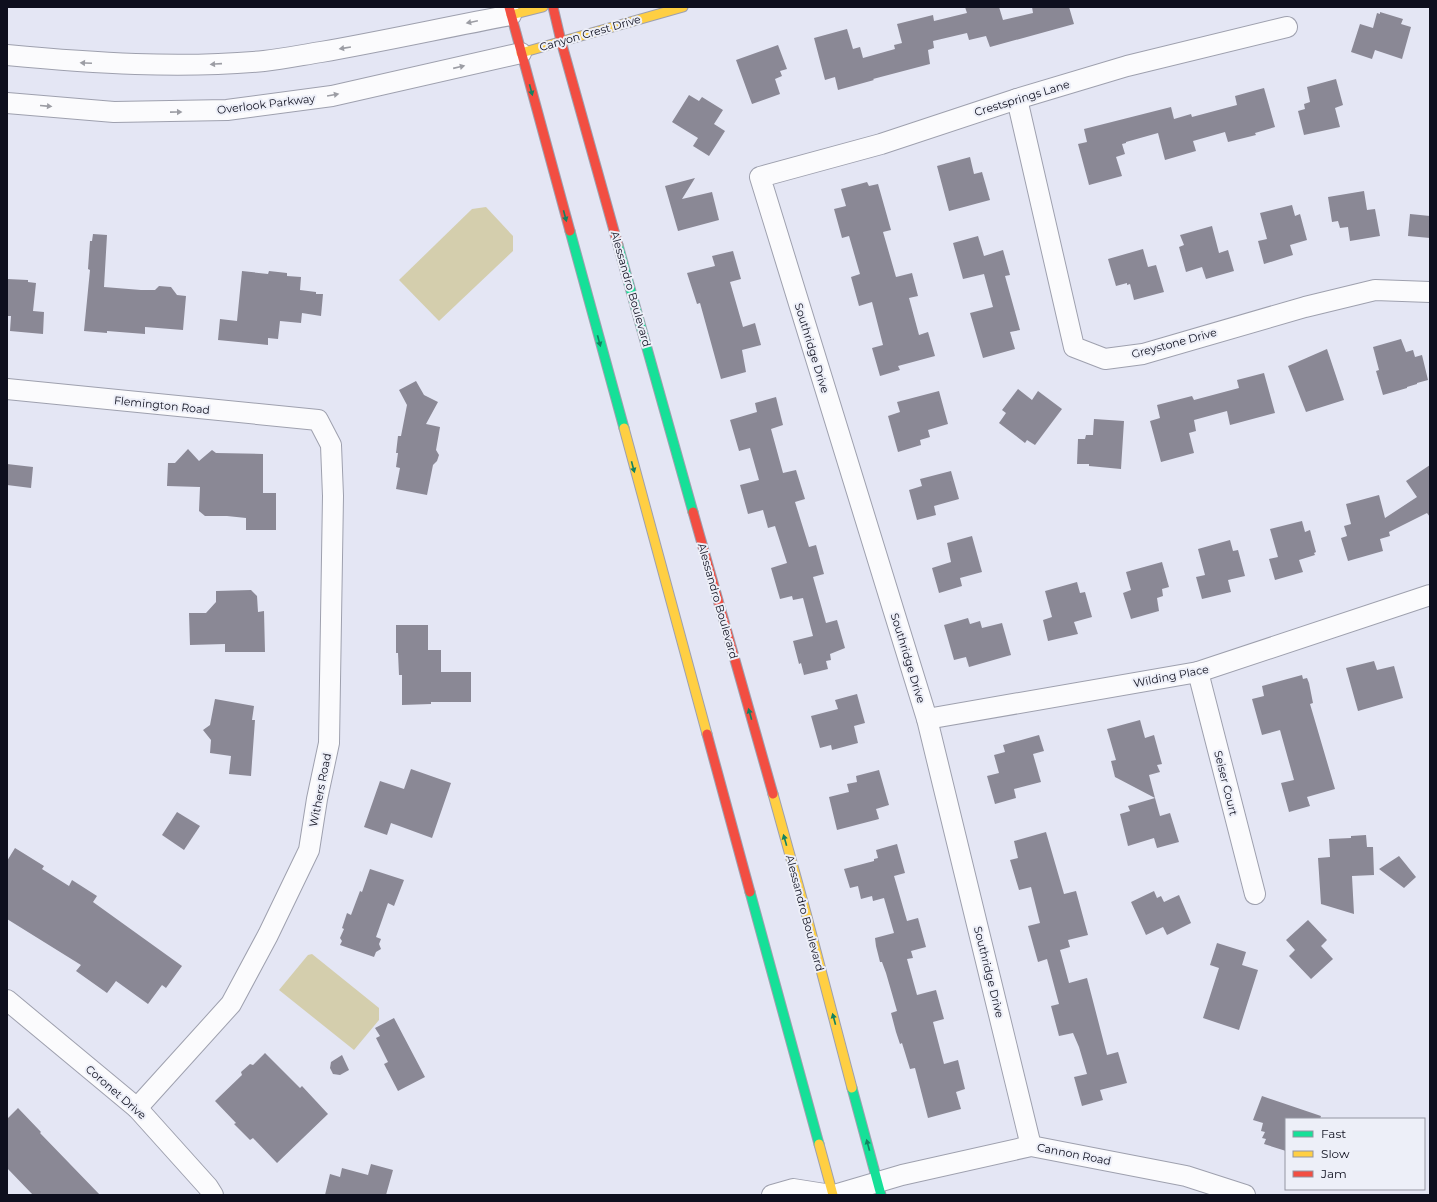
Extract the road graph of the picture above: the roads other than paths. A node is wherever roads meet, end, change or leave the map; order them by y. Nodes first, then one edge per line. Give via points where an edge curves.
1 (543, 7) edge
2 (554, 7) edge
3 (683, 7) edge
4 (510, 11) edge
5 (1287, 27) dead end
6 (561, 41) junction
7 (520, 53) junction
8 (7, 55) edge
9 (1017, 99) junction
10 (7, 103) edge
11 (760, 178) joint
12 (1430, 292) edge
13 (7, 389) edge
14 (318, 420) joint
15 (1430, 595) edge
16 (1198, 672) junction
17 (927, 719) junction
18 (1254, 894) dead end
19 (7, 1000) edge
20 (137, 1108) junction
21 (1031, 1146) junction
22 (880, 1189) edge
23 (214, 1195) edge
24 (772, 1195) edge
25 (832, 1195) edge
26 (1245, 1195) edge

1 - 4 main road
2 - 6 main road, Alessandro Boulevard
3 - 6 main road, Canyon Crest Drive
4 - 7 main road
4 -> 8 street via 372,43 265,61 141,65
5 - 9 street, Crestsprings Lane via 1127,66
6 - 7 main road, Canyon Crest Drive
22 -> 6 main road, Alessandro Boulevard via 806,913
10 -> 7 street, Overlook Parkway via 114,112 227,110 332,96
7 -> 25 main road
9 - 11 street, Crestsprings Lane via 881,144
9 - 12 street, Greystone Drive via 1074,348 1105,358 1143,354 1375,290
11 - 17 street, Southridge Drive
13 - 14 street, Flemington Road
14 - 20 street, Withers Road via 331,445 333,496 329,743 309,850 231,1004
15 - 16 street, Wilding Place
16 - 17 street, Wilding Place
16 - 18 street, Seiser Court
17 - 21 street, Southridge Drive
19 - 20 street, Coronet Drive
20 - 23 street, Coronet Drive
21 - 22 street, Cannon Road
21 - 26 street, Cannon Road via 1186,1176
22 - 25 street, Cannon Road
24 - 25 street, Cannon Road via 793,1189

